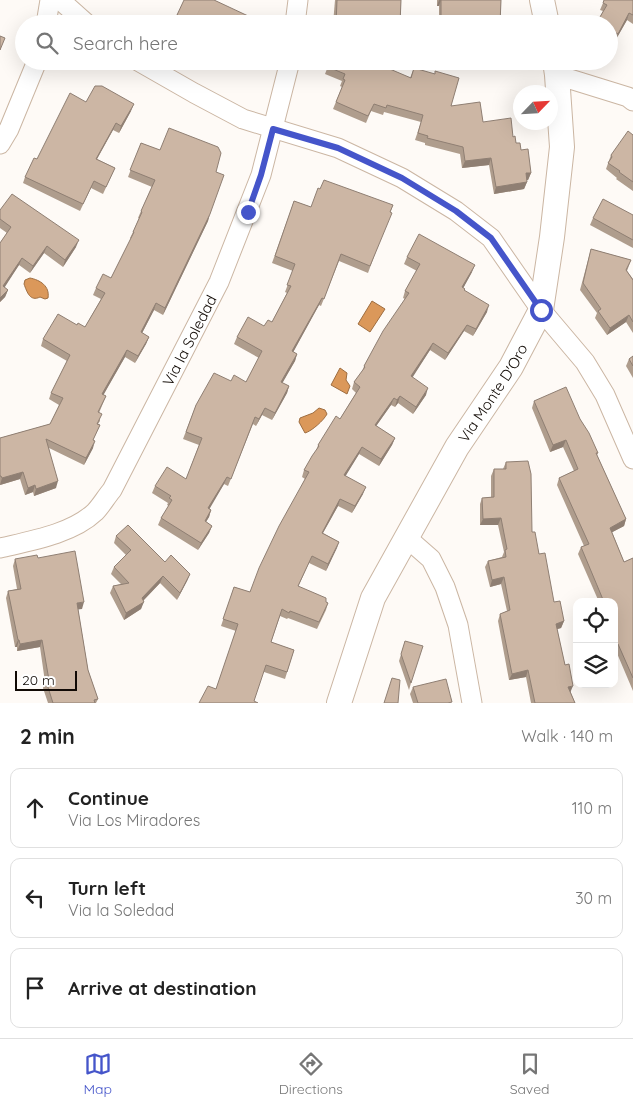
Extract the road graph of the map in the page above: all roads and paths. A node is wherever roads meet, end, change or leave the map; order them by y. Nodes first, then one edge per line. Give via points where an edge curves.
1 (50, 0) edge
2 (60, 0) edge
3 (298, 0) edge
4 (542, 0) edge
5 (48, 15) edge
6 (77, 15) edge
7 (296, 15) edge
8 (545, 15) edge
9 (33, 70) edge
10 (154, 70) edge
11 (288, 70) edge
12 (556, 70) edge
13 (561, 70) edge
14 (633, 101) edge
15 (273, 129) junction
16 (0, 144) edge
17 (541, 310) junction
18 (633, 459) edge
19 (407, 538) junction
20 (0, 548) edge
21 (339, 703) edge
22 (472, 703) edge

1 - 5 street
2 - 6 street
3 - 7 street
4 - 8 street
9 - 16 street via 10,129
10 - 15 street via 243,119
11 - 15 street, Via la Soledad
12 - 17 street, Via Monte D'Oro via 562,147
13 - 14 street
15 - 17 street via 338,148 402,178 456,211 491,238
15 - 20 street, Via la Soledad via 261,175 219,282 112,490 94,512 78,524 48,537
17 - 18 street via 586,362 605,395
17 - 19 street, Via Monte D'Oro via 511,367 457,447
19 - 21 street, Via Monte D'Oro via 373,598
19 - 22 street via 432,559 446,587 458,625

